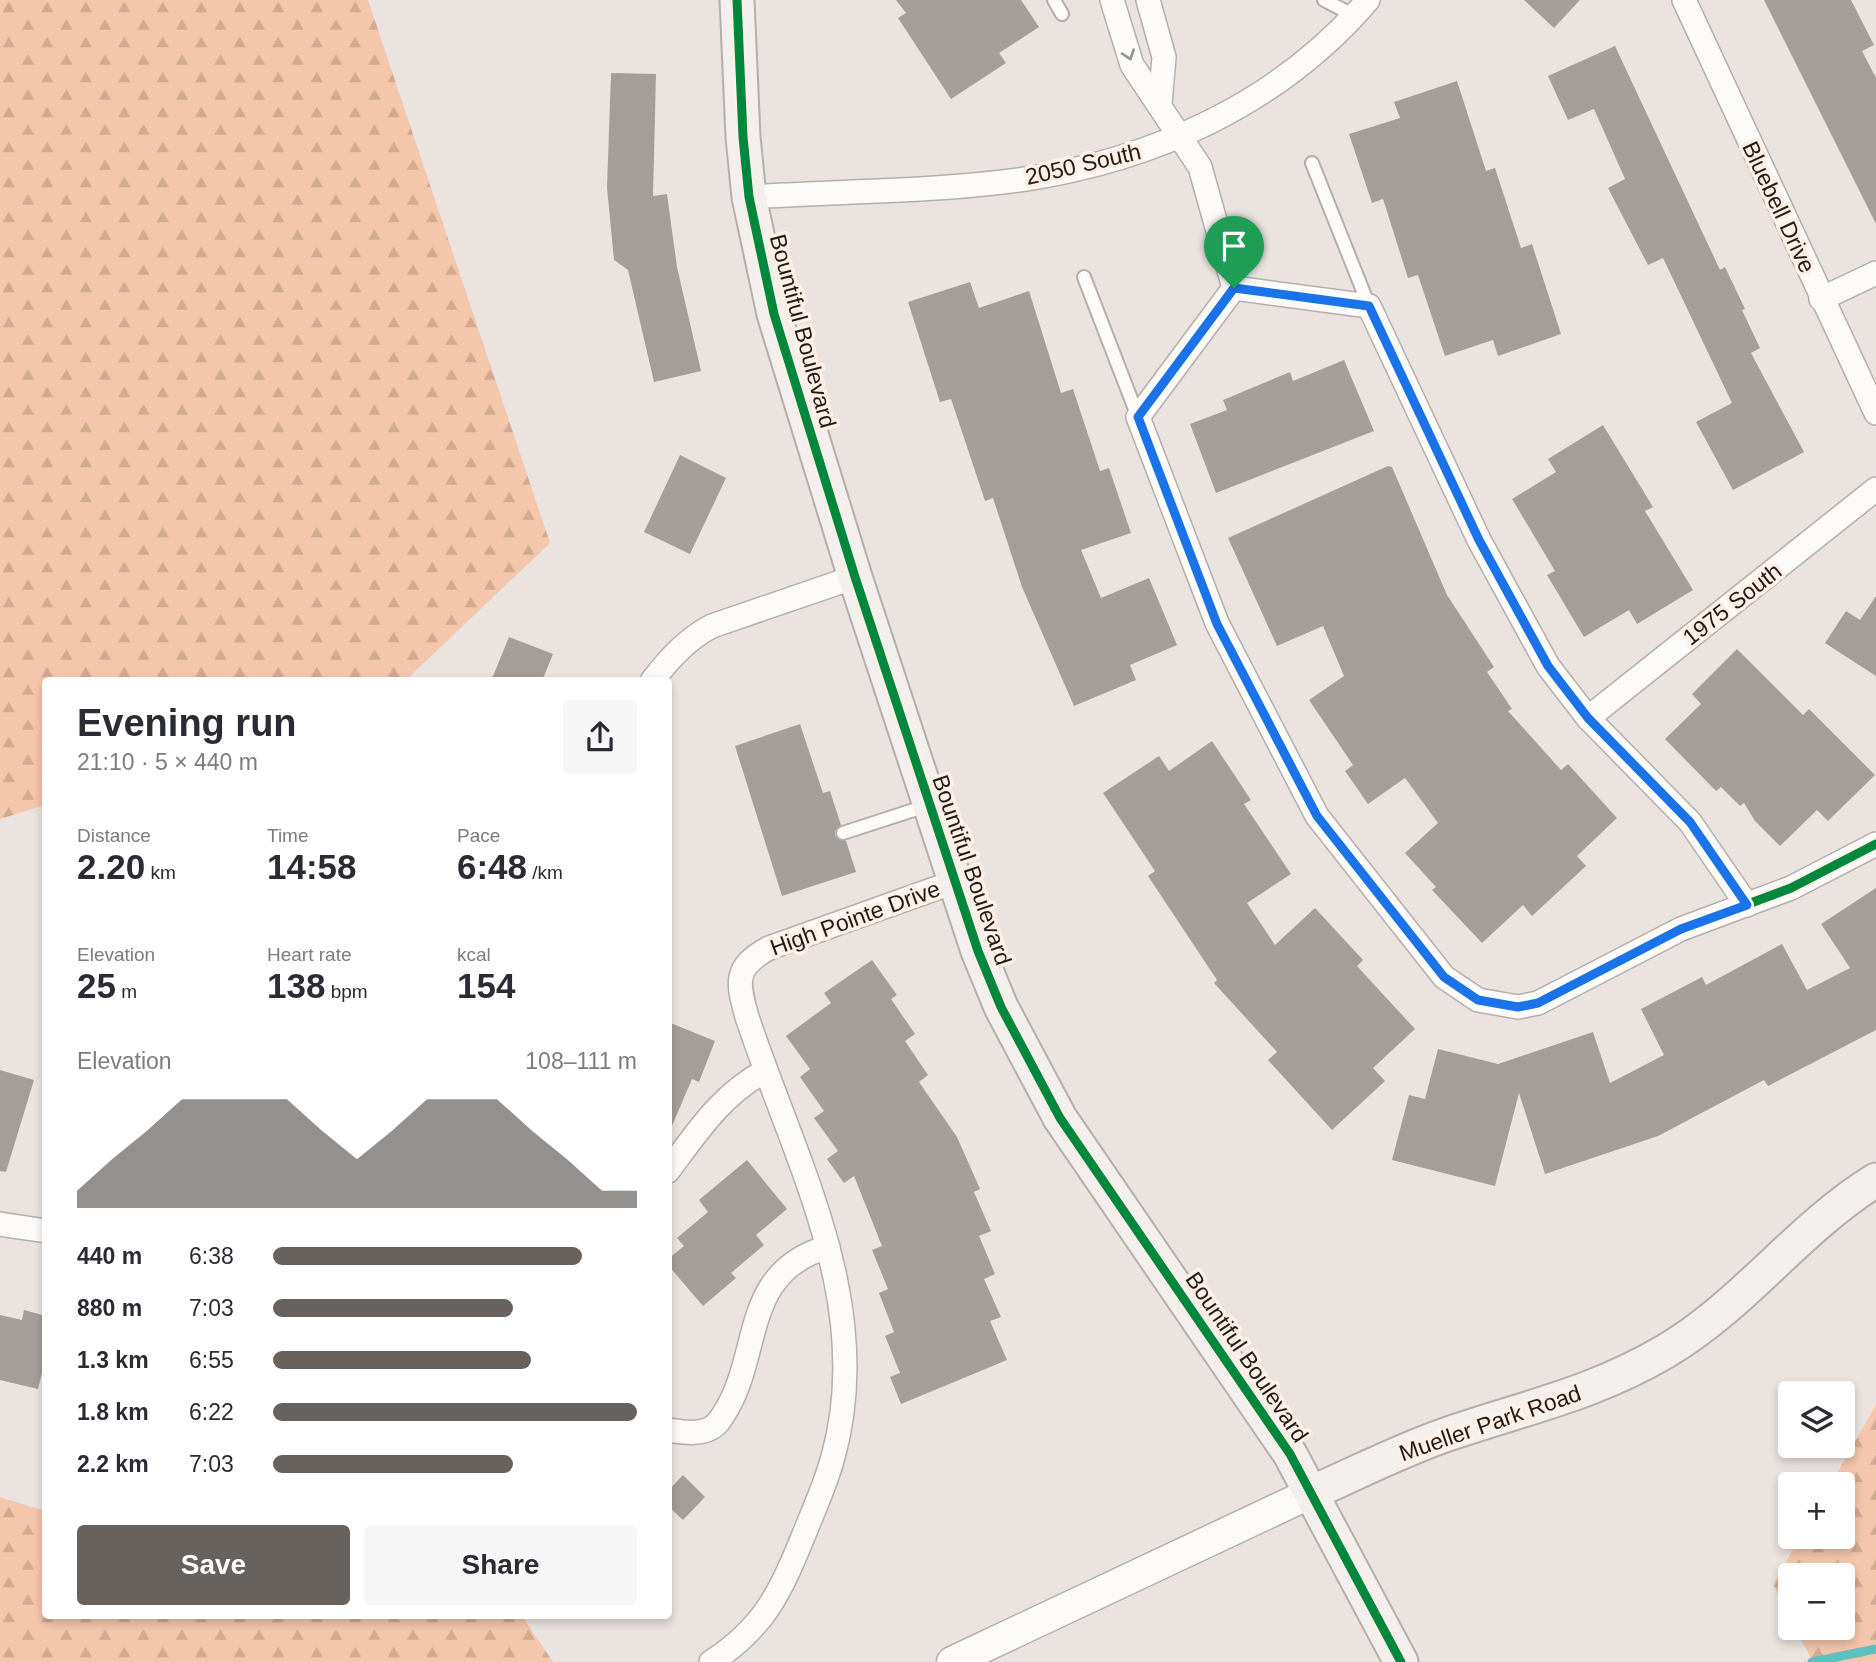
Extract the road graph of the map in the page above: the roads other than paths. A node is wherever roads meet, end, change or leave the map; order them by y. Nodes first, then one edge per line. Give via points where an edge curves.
1 (737, 0) edge
2 (1054, 0) edge
3 (1112, 0) edge
4 (1148, 0) edge
5 (1324, 0) edge
6 (1684, 0) edge
7 (1362, 8) edge
8 (1062, 14) dead end
9 (1160, 104) junction
10 (1181, 138) junction
11 (1312, 163) dead end
12 (750, 197) junction
13 (1876, 273) edge
14 (1084, 277) dead end
15 (1234, 288) junction
16 (1821, 299) junction
17 (1369, 306) junction
18 (1876, 413) edge
19 (1138, 417) junction
20 (1876, 489) edge
21 (855, 577) junction
22 (655, 677) edge
23 (1588, 718) junction
24 (929, 805) junction
25 (843, 833) dead end
26 (1876, 844) edge
27 (954, 882) junction
28 (1747, 905) junction
29 (765, 1071) junction
30 (672, 1166) edge
31 (1876, 1180) edge
32 (0, 1224) edge
33 (42, 1228) edge
34 (828, 1247) junction
35 (672, 1430) edge
36 (1311, 1493) junction
37 (711, 1662) edge
38 (952, 1662) edge
39 (1401, 1662) edge

1 - 12 main road, Bountiful Boulevard
2 - 8 lane
3 -> 9 street via 1132,65
4 - 9 street via 1164,57
5 - 7 lane
6 - 16 street, Bluebell Drive
7 - 10 street, 2050 South via 1311,57 1265,91
9 - 10 street
10 - 12 street, 2050 South via 1103,164 1018,180
10 - 15 street via 1200,167
11 - 17 lane
12 - 21 main road, Bountiful Boulevard via 774,314
13 - 16 street
14 - 19 lane
15 - 17 street
15 - 19 street
16 - 18 street, Bluebell Drive
17 - 23 street via 1515,609 1548,666
19 - 28 street via 1217,624 1317,816 1435,967 1460,990 1498,1005 1538,1003 1681,929
20 - 23 street, 1975 South
21 - 22 street via 712,626 673,655
21 - 24 main road, Bountiful Boulevard
23 - 28 street via 1690,822
24 - 25 lane
24 - 27 main road, Bountiful Boulevard
26 - 28 street
27 - 29 street, High Pointe Drive via 751,957 739,987
27 - 36 main road, Bountiful Boulevard via 1001,1007 1060,1118 1290,1454
29 - 30 street via 721,1101
29 - 34 street, High Pointe Drive via 814,1193
31 - 36 main road, Mueller Park Road via 1669,1349 1621,1376 1447,1434
32 - 33 street
34 - 35 street via 798,1258 770,1291 750,1334 730,1403 718,1424 698,1432
34 - 37 street, High Pointe Drive via 846,1349 833,1457 772,1607 740,1642
36 - 38 street, Mueller Park Road
36 - 39 main road, Bountiful Boulevard

